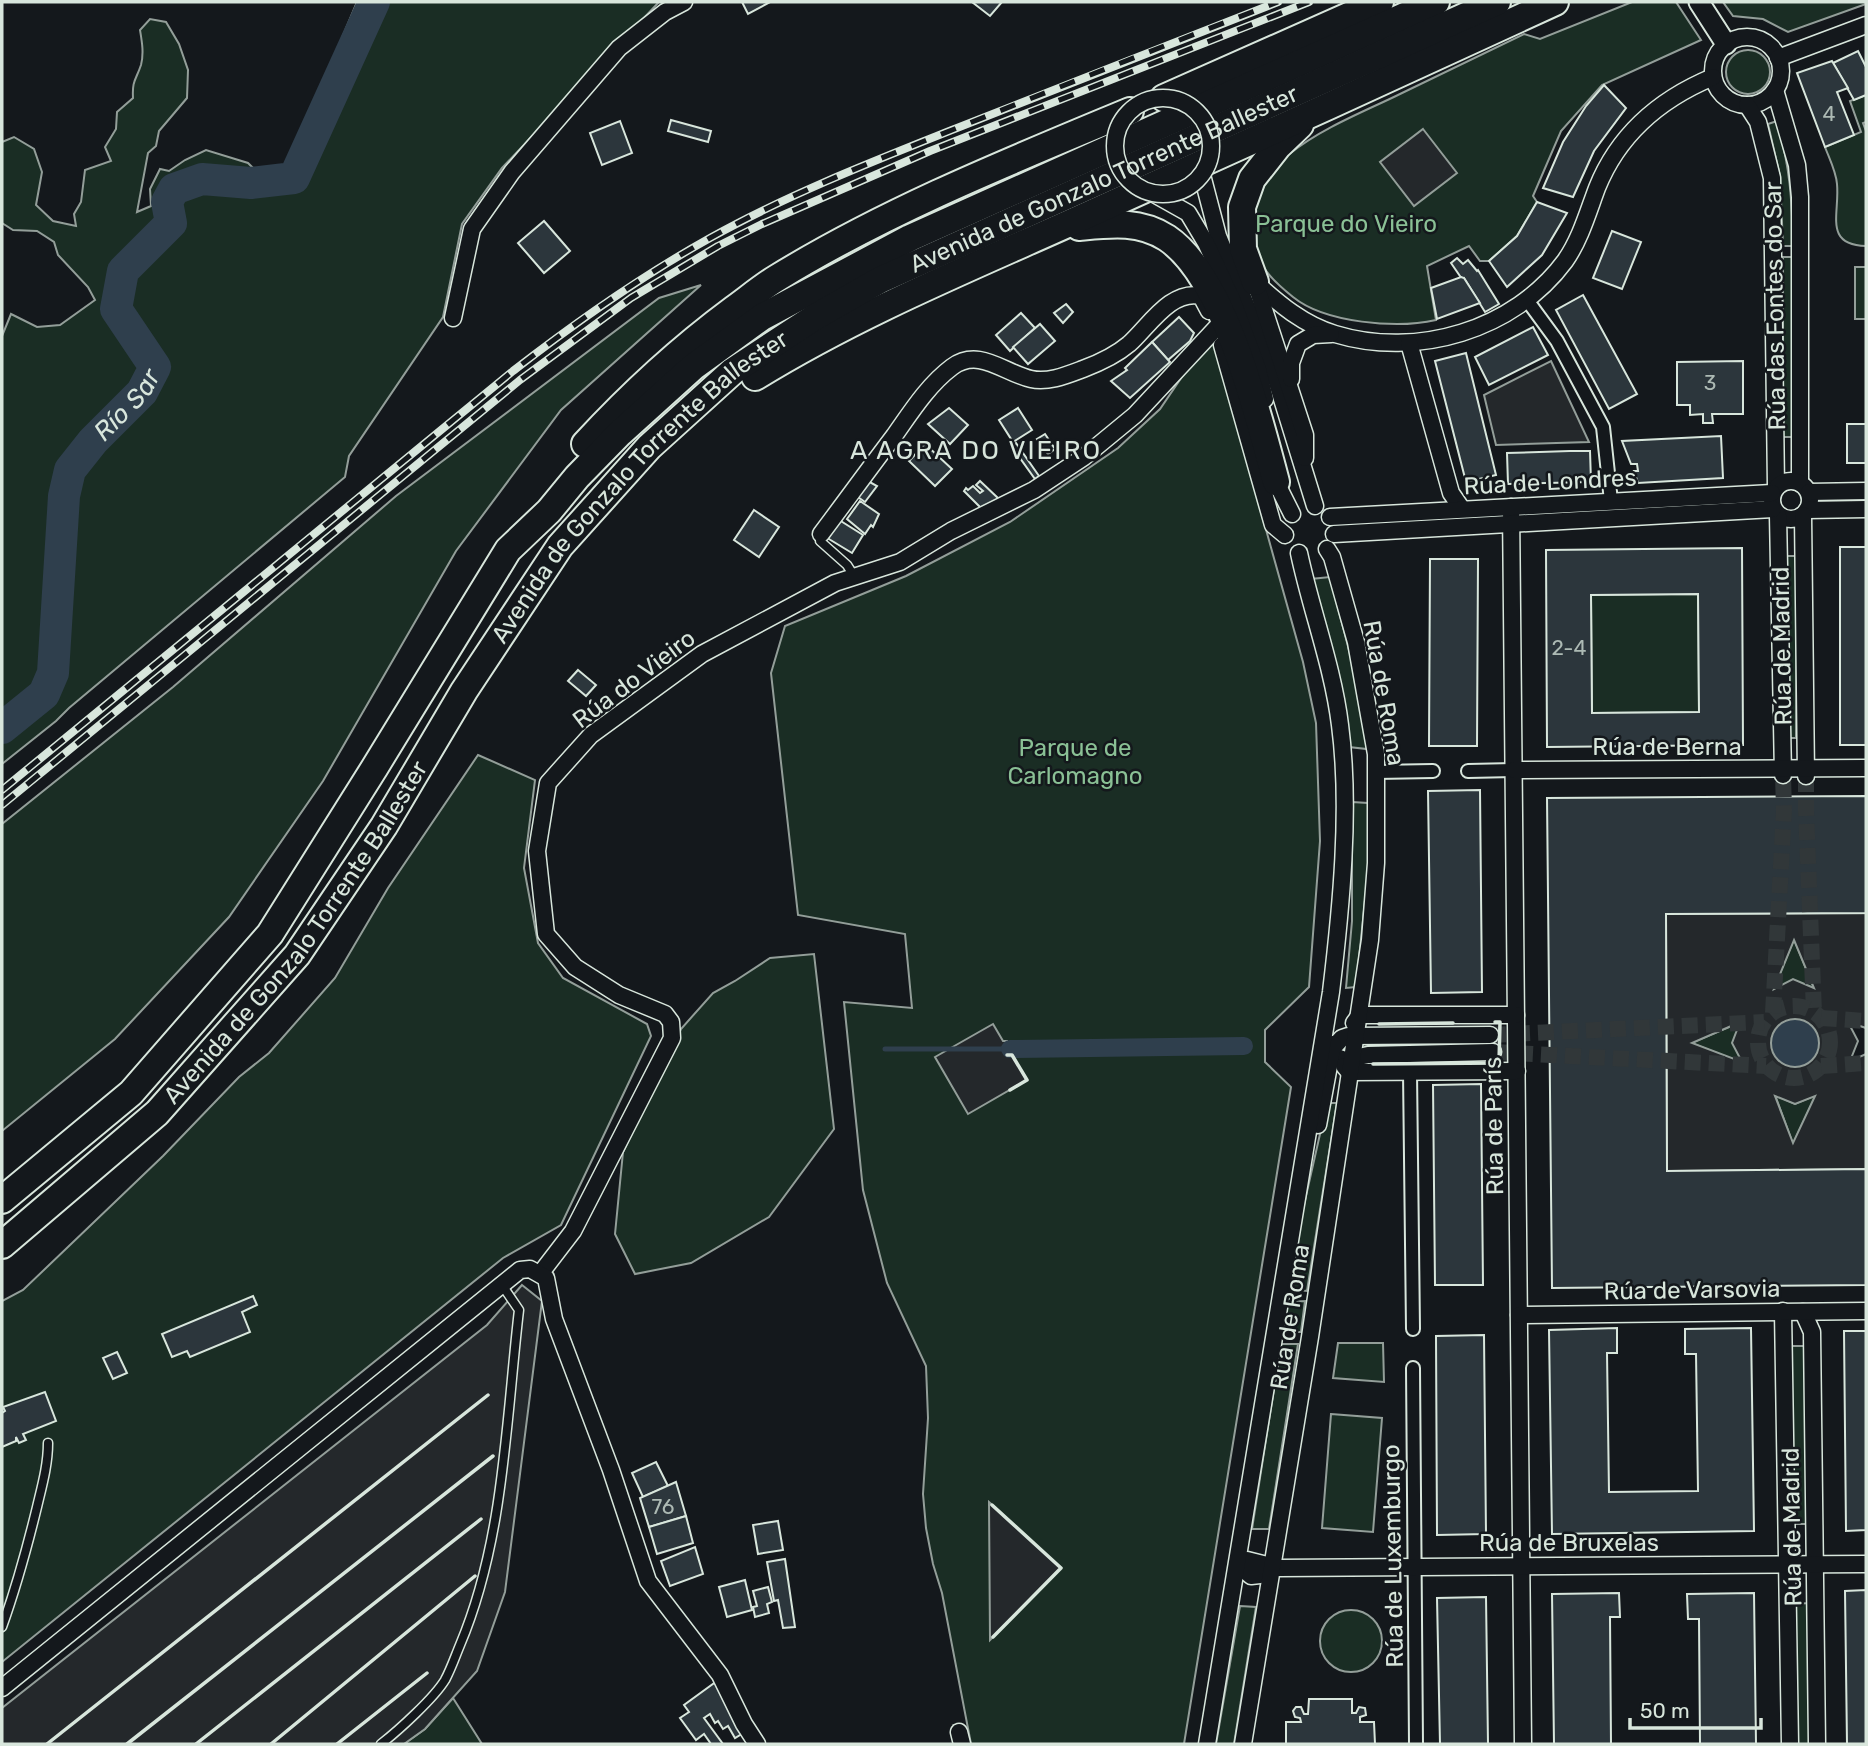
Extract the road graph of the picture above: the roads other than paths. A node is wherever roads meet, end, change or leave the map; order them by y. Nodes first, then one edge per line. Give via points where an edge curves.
1 (684, 2) edge
2 (1380, 2) edge
3 (1436, 2) edge
4 (1497, 2) edge
5 (1555, 2) edge
6 (1699, 2) edge
7 (1866, 25) edge
8 (1726, 44) junction
9 (1778, 58) junction
10 (1713, 77) junction
11 (1775, 90) junction
12 (1164, 98) junction
13 (1746, 105) junction
14 (1130, 111) junction
15 (1312, 113) junction
16 (1202, 175) junction
17 (1156, 195) junction
18 (1053, 230) junction
19 (1244, 292) junction
20 (1527, 300) junction
21 (453, 318) dead end
22 (1217, 327) junction
23 (1333, 334) junction
24 (1409, 343) junction
25 (1290, 387) junction
26 (649, 447) junction
27 (1306, 474) junction
28 (1804, 487) junction
29 (1271, 491) junction
30 (1866, 491) edge
31 (1775, 501) junction
32 (1611, 502) junction
33 (1315, 506) junction
34 (1511, 507) junction
35 (1462, 509) junction
36 (1866, 509) edge
37 (1805, 512) junction
38 (1292, 514) junction
39 (1330, 517) junction
40 (1512, 524) junction
41 (821, 534) joint
42 (1285, 535) junction
43 (1331, 541) junction
44 (508, 550) junction
45 (1298, 553) junction
46 (854, 577) junction
47 (1866, 768) edge
48 (1514, 770) junction
49 (1433, 771) dead end
50 (1468, 771) dead end
51 (1376, 772) junction
52 (1783, 772) junction
53 (1807, 772) junction
54 (1339, 906) junction
55 (1516, 1015) junction
56 (1360, 1016) junction
57 (1490, 1035) tunnel mouth
58 (1345, 1052) junction
59 (1493, 1052) tunnel mouth
60 (1517, 1071) junction
61 (1410, 1072) junction
62 (1297, 1193) junction
63 (2, 1200) edge
64 (2, 1245) edge
65 (540, 1274) junction
66 (502, 1285) junction
67 (1783, 1311) junction
68 (1803, 1311) junction
69 (1866, 1311) edge
70 (1519, 1315) junction
71 (1413, 1329) dead end
72 (1412, 1368) dead end
73 (48, 1443) dead end
74 (1238, 1564) junction
75 (1787, 1564) junction
76 (1815, 1564) junction
77 (1866, 1564) edge
78 (1521, 1566) junction
79 (1272, 1567) junction
80 (1414, 1567) junction
81 (2, 1628) edge
82 (2, 1688) edge
83 (381, 1744) edge
84 (757, 1744) edge
85 (1207, 1744) edge
86 (1242, 1744) edge
87 (1416, 1744) edge
88 (1523, 1744) edge
89 (1790, 1744) edge
90 (1817, 1744) edge

1 - 21 street via 619,48 512,172 472,229
2 - 12 highway
3 - 44 highway, Avenida de Gonzalo Torrente Ballester via 910,238 762,317 693,367 620,433
4 - 26 highway, Avenida de Gonzalo Torrente Ballester via 880,280 733,371
5 - 15 highway
6 - 8 street
7 - 9 street
8 - 9 street via 1745,37 1755,39
8 - 10 street via 1715,59
9 - 11 street via 1781,74
10 - 13 street via 1728,100
10 - 20 street via 1666,101 1627,135 1601,179 1566,259
11 - 13 street via 1763,101
11 - 28 street, Rúa das Fontes do Sar via 1794,154 1800,197
12 - 14 street, bridge
12 - 16 street, bridge via 1193,107 1210,132 1212,147
13 - 31 street, Rúa das Fontes do Sar via 1758,122 1772,178
14 - 17 street, bridge via 1115,138 1117,161 1129,181
14 - 44 highway via 984,172 775,279 691,341 614,413 545,488
15 - 18 highway
15 - 19 highway via 1252,179 1242,207
16 - 17 street, bridge via 1182,191
16 - 19 street, Rúa de Roma via 1218,236
17 - 19 street, Rúa de Roma via 1188,213
18 - 26 highway via 913,293 785,359
18 - 29 highway via 1120,222 1166,237 1192,259 1234,344
19 - 23 street via 1280,305
19 - 25 street, Rúa de Roma
19 - 27 street, Rúa de Roma
19 - 29 street, Rúa de Roma via 1276,446
20 - 24 street via 1489,323 1436,340
20 - 32 street via 1557,341 1603,427
22 - 29 street, Rúa de Roma
22 - 41 street, Rúa de Roma via 1201,296 1193,294 1162,309 1128,345 1066,376 1032,379 985,360 969,359 954,366 923,397
22 - 46 street, Rúa do Vieiro via 1135,415 1084,457 1034,490 900,562
23 - 24 street
23 - 25 street via 1313,335 1298,344
24 - 35 street via 1451,493
25 - 27 street, Rúa de Roma via 1305,435
26 - 64 highway, Avenida de Gonzalo Torrente Ballester via 560,546 297,955 157,1113
27 - 33 street, Rúa de Roma
28 - 30 street, Rúa de Londres
28 - 31 street, Rúa de Londres via 1787,481
28 - 37 street via 1810,504
29 - 38 street, Rúa de Roma
29 - 42 street, Rúa de Roma via 1273,525
31 - 32 street, Rúa de Londres
31 - 37 street, Rúa de Londres via 1793,519
31 - 40 street, Rúa de Londres
31 - 52 street, Rúa de Madrid
32 - 34 street, Rúa de Londres
33 - 38 street
33 - 39 street
34 - 35 street, Rúa de Londres
34 - 40 street, Rúa de París
35 - 39 street, Rúa de Londres
36 - 37 street, Rúa de Londres
37 - 53 street, Rúa de Madrid
38 - 42 street
39 - 43 street, Rúa de Roma
40 - 43 street, Rúa de Londres
40 - 48 street, Rúa de París
41 - 46 lane via 820,541
42 - 45 street, Rúa de Roma
43 - 45 street via 1313,556
43 - 51 street, Rúa de Roma via 1356,642
44 - 63 highway, Avenida de Gonzalo Torrente Ballester via 270,934 131,1093
45 - 54 street, Rúa de Roma via 1340,724 1345,795
46 - 65 street, Rúa do Vieiro via 702,654 591,735 548,783 537,851 546,934 575,967 618,995 665,1014 671,1022 672,1038 573,1231
47 - 53 street, Rúa de Berna
48 - 50 street, Rúa de Berna
48 - 52 street, Rúa de Berna
48 - 55 street, Rúa de París
49 - 51 street
51 - 56 street, Rúa de Roma via 1376,863
52 - 53 street, Rúa de Berna
54 - 58 street, Rúa de Roma via 1345,933 1341,981
54 - 62 street, Rúa de Roma via 1331,992
55 - 56 street
55 - 60 street, Rúa de París
56 - 58 street, Rúa de Roma
57 - 58 street
58 - 59 street
58 - 61 street
58 - 62 street, Rúa de Roma
58 - 79 street, Rúa de Roma via 1313,1317
60 - 61 street
60 - 70 street, Rúa de París
61 - 71 street
62 - 74 street, Rúa de Roma
65 - 66 street via 520,1270
65 - 84 street via 546,1278 554,1319 648,1581 720,1675
66 - 82 street
66 - 83 lane via 519,1310 495,1512 475,1608 444,1681
67 - 68 street, Rúa de Varsovia
67 - 70 street, Rúa de Varsovia
67 - 75 street, Rúa de Madrid
68 - 69 street, Rúa de Varsovia
68 - 76 street, Rúa de Madrid via 1812,1332
70 - 78 street, Rúa de París
72 - 80 street, Rúa de Luxemburgo
73 - 81 lane via 33,1522
74 - 79 street via 1256,1560
74 - 85 street, Rúa de Roma
75 - 76 street, Rúa de Bruxelas
75 - 78 street, Rúa de Bruxelas
75 - 89 street, Rúa de Madrid
76 - 77 street, Rúa de Bruxelas
76 - 90 street, Rúa de Madrid
78 - 80 street, Rúa de Bruxelas
78 - 88 street, Rúa de París
79 - 80 street, Rúa de Bruxelas
79 - 86 street, Rúa de Roma
80 - 87 street, Rúa de Luxemburgo

